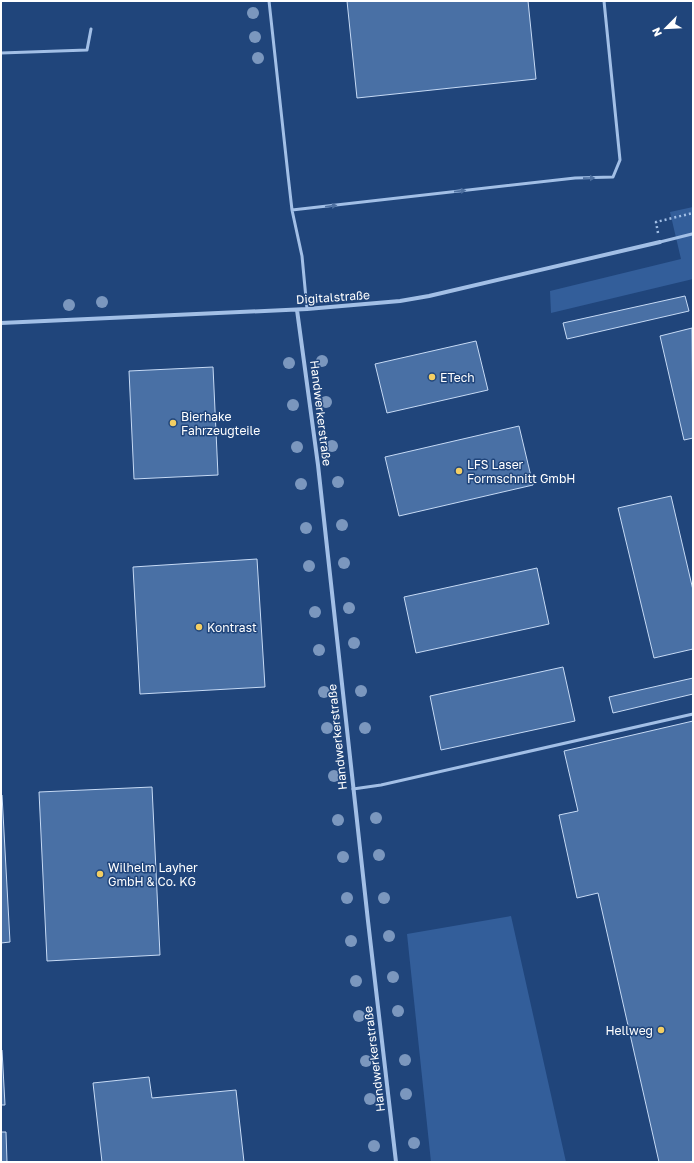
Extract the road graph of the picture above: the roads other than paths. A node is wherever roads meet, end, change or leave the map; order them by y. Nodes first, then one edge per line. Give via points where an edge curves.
1 (270, 1) edge
2 (604, 1) edge
3 (91, 29) dead end
4 (1, 53) edge
5 (292, 210) junction
6 (692, 234) dead end
7 (660, 242) joint
8 (307, 309) junction
9 (297, 310) junction
10 (1, 323) edge
11 (693, 714) edge
12 (353, 789) junction
13 (396, 1162) edge

1 - 5 lane
5 -> 2 lane via 575,178 612,177 620,160
3 - 4 lane via 87,50
5 - 8 lane via 302,256
6 - 7 lane
7 - 8 street, Digitalstraße via 429,296
8 - 9 street, Digitalstraße
9 - 10 street, Digitalstraße
9 - 12 street, Handwerkerstraße via 316,450
11 - 12 lane via 381,785
12 - 13 street, Handwerkerstraße

